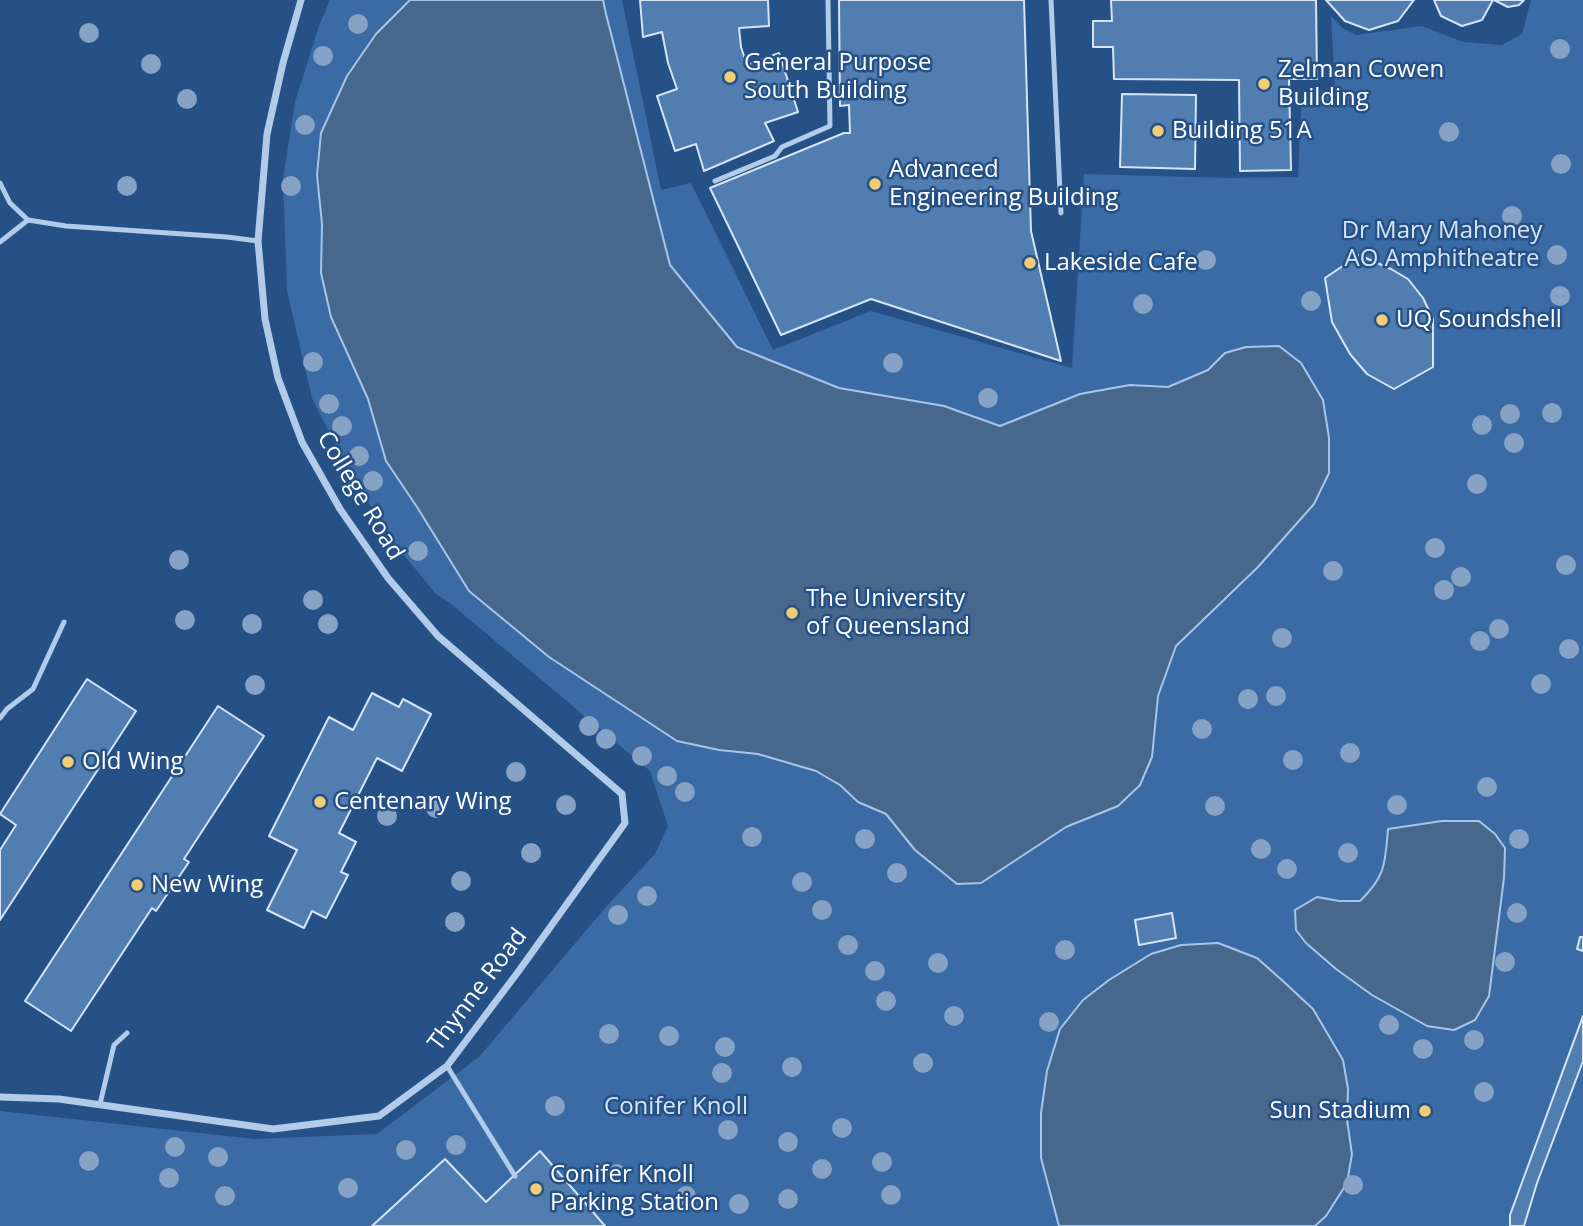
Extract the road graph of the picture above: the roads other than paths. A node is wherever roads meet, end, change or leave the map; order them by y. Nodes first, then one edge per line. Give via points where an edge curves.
1 (301, 0) edge
2 (828, 0) edge
3 (1051, 0) edge
4 (715, 181) dead end
5 (0, 183) edge
6 (1060, 213) dead end
7 (28, 220) junction
8 (258, 241) junction
9 (0, 242) edge
10 (64, 622) dead end
11 (0, 718) edge
12 (622, 794) joint
13 (127, 1034) dead end
14 (447, 1066) junction
15 (0, 1097) edge
16 (100, 1104) junction
17 (515, 1175) dead end

1 - 8 street, College Road via 267,134
2 - 4 lane via 830,126
3 - 6 lane
5 - 7 lane via 10,203
7 - 8 lane
7 - 9 lane
8 - 12 street, College Road via 265,319 278,378 302,442 340,509 388,578 438,636
10 - 11 lane via 33,689
12 - 14 street, Thynne Road via 625,823
13 - 16 lane via 114,1045
14 - 16 street, Thynne Road via 379,1116 273,1129
14 - 17 lane
15 - 16 street, Thynne Road

